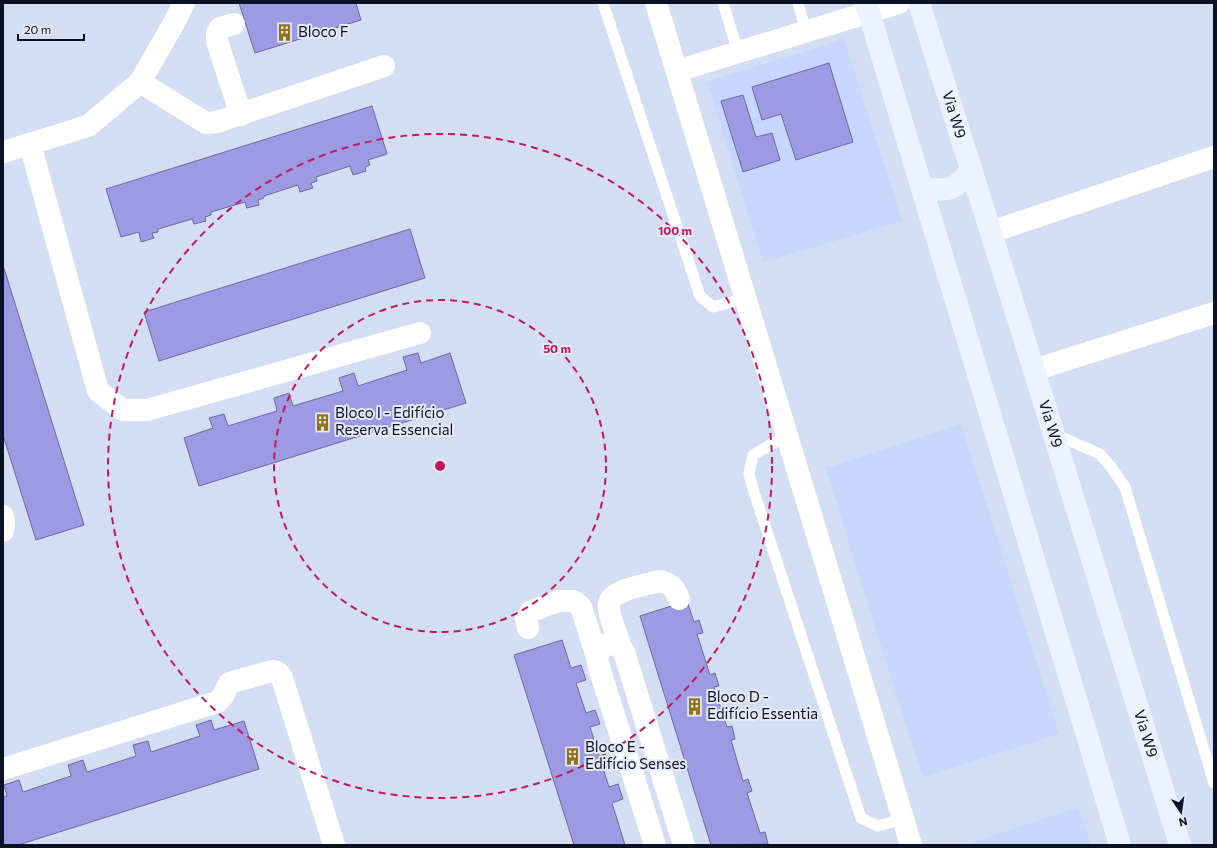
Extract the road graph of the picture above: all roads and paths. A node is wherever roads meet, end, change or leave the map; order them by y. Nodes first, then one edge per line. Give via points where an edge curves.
1 (184, 3) edge
2 (603, 3) edge
3 (656, 3) edge
4 (724, 3) edge
5 (798, 3) edge
6 (899, 3) edge
7 (919, 3) edge
8 (868, 8) edge
9 (234, 24) dead end
10 (806, 32) junction
11 (738, 52) junction
12 (384, 66) dead end
13 (677, 72) junction
14 (140, 82) junction
15 (241, 115) junction
16 (30, 144) junction
17 (3, 152) edge
18 (1214, 157) edge
19 (971, 170) junction
20 (922, 188) junction
21 (991, 232) junction
22 (746, 298) junction
23 (1214, 313) edge
24 (420, 333) dead end
25 (1034, 370) junction
26 (1054, 434) junction
27 (787, 435) junction
28 (3, 516) edge
29 (3, 530) edge
30 (680, 599) dead end
31 (528, 628) dead end
32 (621, 647) junction
33 (597, 657) junction
34 (3, 769) edge
35 (1214, 783) edge
36 (903, 819) junction
37 (334, 845) edge
38 (655, 845) edge
39 (684, 845) edge
40 (911, 845) edge
41 (1120, 845) edge
42 (1180, 845) edge

1 - 14 street
2 - 22 lane via 700,296 714,307
3 - 13 street
4 - 11 lane
5 - 10 lane
6 - 8 street
7 - 19 street, Via W9
8 - 10 street
8 - 20 street
9 - 15 street via 220,28 217,41
10 - 11 street
11 - 13 street
12 - 15 street
13 - 22 street
14 - 15 street via 206,122 217,122
14 - 16 street via 88,126
16 - 17 street
16 - 24 street via 98,390 123,410 147,410
18 - 21 street
19 - 20 street via 960,184 945,191
19 - 21 street, Via W9
20 - 41 street
21 - 25 street, Via W9
22 - 27 street
23 - 25 street
25 - 26 street, Via W9
26 - 35 lane via 1100,454 1125,487
26 - 42 street, Via W9
27 - 36 street
27 - 36 lane via 753,455 750,474 754,492 861,818 878,826
28 - 29 street
30 - 32 street via 675,588 661,581 617,593 610,598 608,604
31 - 33 street via 526,619 531,610 559,601 574,601 581,607
32 - 33 street via 607,644 599,651
32 - 39 street
33 - 38 street
34 - 37 street via 217,702 229,683 276,671 282,678
36 - 40 street

